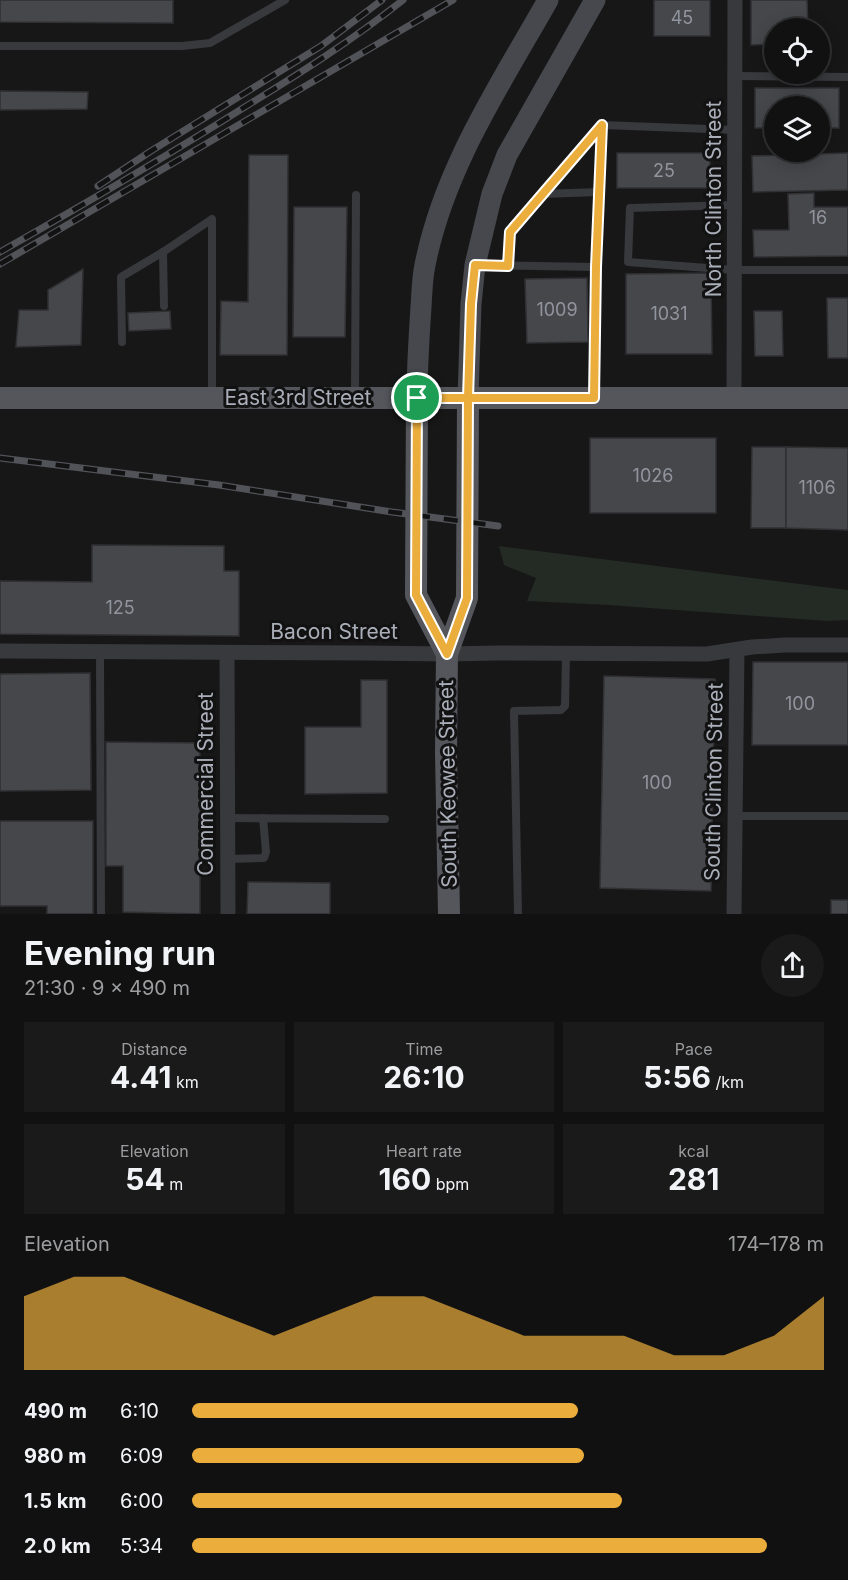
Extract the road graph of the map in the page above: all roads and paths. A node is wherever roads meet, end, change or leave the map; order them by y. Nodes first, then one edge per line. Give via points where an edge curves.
1 (285, 0) edge
2 (548, 0) edge
3 (595, 0) edge
4 (735, 0) edge
5 (0, 45) edge
6 (735, 76) junction
7 (848, 77) edge
8 (602, 125) junction
9 (735, 130) junction
10 (599, 192) junction
11 (542, 194) junction
12 (356, 195) dead end
13 (735, 205) junction
14 (163, 252) junction
15 (475, 265) junction
16 (508, 266) junction
17 (596, 267) junction
18 (734, 270) junction
19 (848, 270) edge
20 (164, 306) dead end
21 (122, 342) dead end
22 (0, 398) edge
23 (212, 398) junction
24 (354, 398) junction
25 (417, 398) junction
26 (468, 398) junction
27 (594, 398) junction
28 (734, 398) junction
29 (848, 398) edge
30 (848, 645) edge
31 (0, 651) edge
32 (737, 651) junction
33 (100, 652) junction
34 (227, 653) junction
35 (447, 654) junction
36 (566, 654) junction
37 (734, 816) junction
38 (848, 816) edge
39 (227, 818) junction
40 (263, 819) junction
41 (385, 819) dead end
42 (227, 859) junction
43 (101, 914) edge
44 (228, 914) edge
45 (449, 914) edge
46 (518, 914) edge
47 (734, 914) edge

1 - 5 lane via 210,43
2 - 25 main road via 481,117 446,190 424,267
3 - 15 main road via 507,155 492,194
4 - 6 street, North Clinton Street
6 - 7 lane
6 - 9 street, North Clinton Street
8 - 9 lane
8 - 10 lane
8 - 11 lane
9 - 13 street, North Clinton Street
10 - 11 lane
10 - 17 lane
11 - 16 lane via 510,232
12 - 24 lane
13 - 18 street, North Clinton Street
13 - 18 lane via 630,208 628,262
14 - 20 lane
14 - 21 lane via 121,277
14 - 23 lane via 212,219
15 - 16 lane
15 - 26 main road
16 - 17 lane
17 - 27 lane
18 - 19 lane
18 - 28 street, North Clinton Street
22 - 23 main road, East 3rd Street
23 - 24 main road, East 3rd Street
24 - 25 main road, East 3rd Street
25 - 26 main road, East 3rd Street
25 - 35 main road, South Keowee Street via 416,595
26 - 27 main road, East 3rd Street
26 - 35 main road, South Keowee Street via 467,598
27 - 28 main road, East 3rd Street
28 - 29 main road, East 3rd Street
30 - 32 street, Bacon Street via 785,645
31 - 33 street, Bacon Street
32 - 36 street, Bacon Street
32 - 37 street, South Clinton Street
33 - 34 street, Bacon Street
33 - 43 lane
34 - 35 street, Bacon Street
34 - 39 street, Commercial Street
35 - 36 street, Bacon Street
35 - 45 main road, South Keowee Street
36 - 46 lane via 565,706 561,710 514,711
37 - 38 lane
37 - 47 street, South Clinton Street
39 - 40 lane
39 - 42 street, Commercial Street
40 - 41 lane
40 - 42 lane via 264,858
42 - 44 street, Commercial Street

